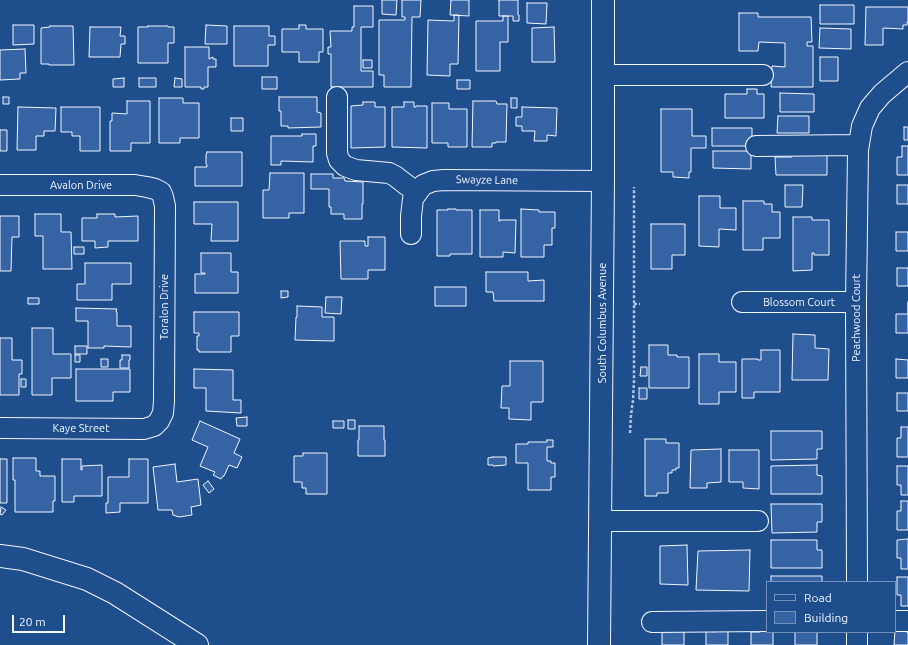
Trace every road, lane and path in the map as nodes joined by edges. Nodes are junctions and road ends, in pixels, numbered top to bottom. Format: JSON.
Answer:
{"nodes":[{"id":1,"x":603,"y":0,"type":"edge"},
{"id":2,"x":908,"y":72,"type":"edge"},
{"id":3,"x":603,"y":75,"type":"junction"},
{"id":4,"x":762,"y":75,"type":"dead end"},
{"id":5,"x":337,"y":97,"type":"dead end"},
{"id":6,"x":859,"y":145,"type":"junction"},
{"id":7,"x":756,"y":146,"type":"dead end"},
{"id":8,"x":603,"y":181,"type":"junction"},
{"id":9,"x":0,"y":185,"type":"edge"},
{"id":10,"x":634,"y":187,"type":"dead end"},
{"id":11,"x":161,"y":192,"type":"joint"},
{"id":12,"x":417,"y":193,"type":"junction"},
{"id":13,"x":411,"y":234,"type":"dead end"},
{"id":14,"x":742,"y":302,"type":"dead end"},
{"id":15,"x":856,"y":302,"type":"junction"},
{"id":16,"x":634,"y":304,"type":"junction"},
{"id":17,"x":640,"y":304,"type":"dead end"},
{"id":18,"x":159,"y":421,"type":"joint"},
{"id":19,"x":0,"y":428,"type":"edge"},
{"id":20,"x":630,"y":433,"type":"dead end"},
{"id":21,"x":600,"y":521,"type":"junction"},
{"id":22,"x":758,"y":521,"type":"dead end"},
{"id":23,"x":0,"y":556,"type":"edge"},
{"id":24,"x":857,"y":581,"type":"edge"},
{"id":25,"x":766,"y":621,"type":"edge"},
{"id":26,"x":896,"y":621,"type":"edge"},
{"id":27,"x":908,"y":621,"type":"edge"},
{"id":28,"x":652,"y":622,"type":"dead end"},
{"id":29,"x":857,"y":633,"type":"edge"},
{"id":30,"x":197,"y":645,"type":"edge"},
{"id":31,"x":599,"y":645,"type":"edge"},
{"id":32,"x":857,"y":645,"type":"edge"}],
"edges":[{"from":1,"to":3,"type":"main road","name":"South Columbus Avenue"},
{"from":2,"to":6,"type":"street","name":"Peachwood Court"},
{"from":3,"to":4,"type":"street"},
{"from":3,"to":8,"type":"main road","name":"South Columbus Avenue"},
{"from":5,"to":12,"type":"street"},
{"from":6,"to":7,"type":"street"},
{"from":6,"to":15,"type":"street","name":"Peachwood Court"},
{"from":8,"to":12,"type":"street","name":"Swayze Lane"},
{"from":8,"to":21,"type":"main road","name":"South Columbus Avenue"},
{"from":9,"to":11,"type":"street","name":"Avalon Drive"},
{"from":10,"to":16,"type":"path"},
{"from":11,"to":18,"type":"street","name":"Toralon Drive"},
{"from":12,"to":13,"type":"street"},
{"from":14,"to":15,"type":"street","name":"Blossom Court"},
{"from":15,"to":24,"type":"street","name":"Peachwood Court"},
{"from":16,"to":17,"type":"path"},
{"from":16,"to":20,"type":"path"},
{"from":18,"to":19,"type":"street","name":"Kaye Street"},
{"from":21,"to":22,"type":"street"},
{"from":21,"to":31,"type":"main road","name":"South Columbus Avenue"},
{"from":23,"to":30,"type":"main road"},
{"from":25,"to":28,"type":"street"},
{"from":26,"to":27,"type":"street"},
{"from":29,"to":32,"type":"street"}]}
